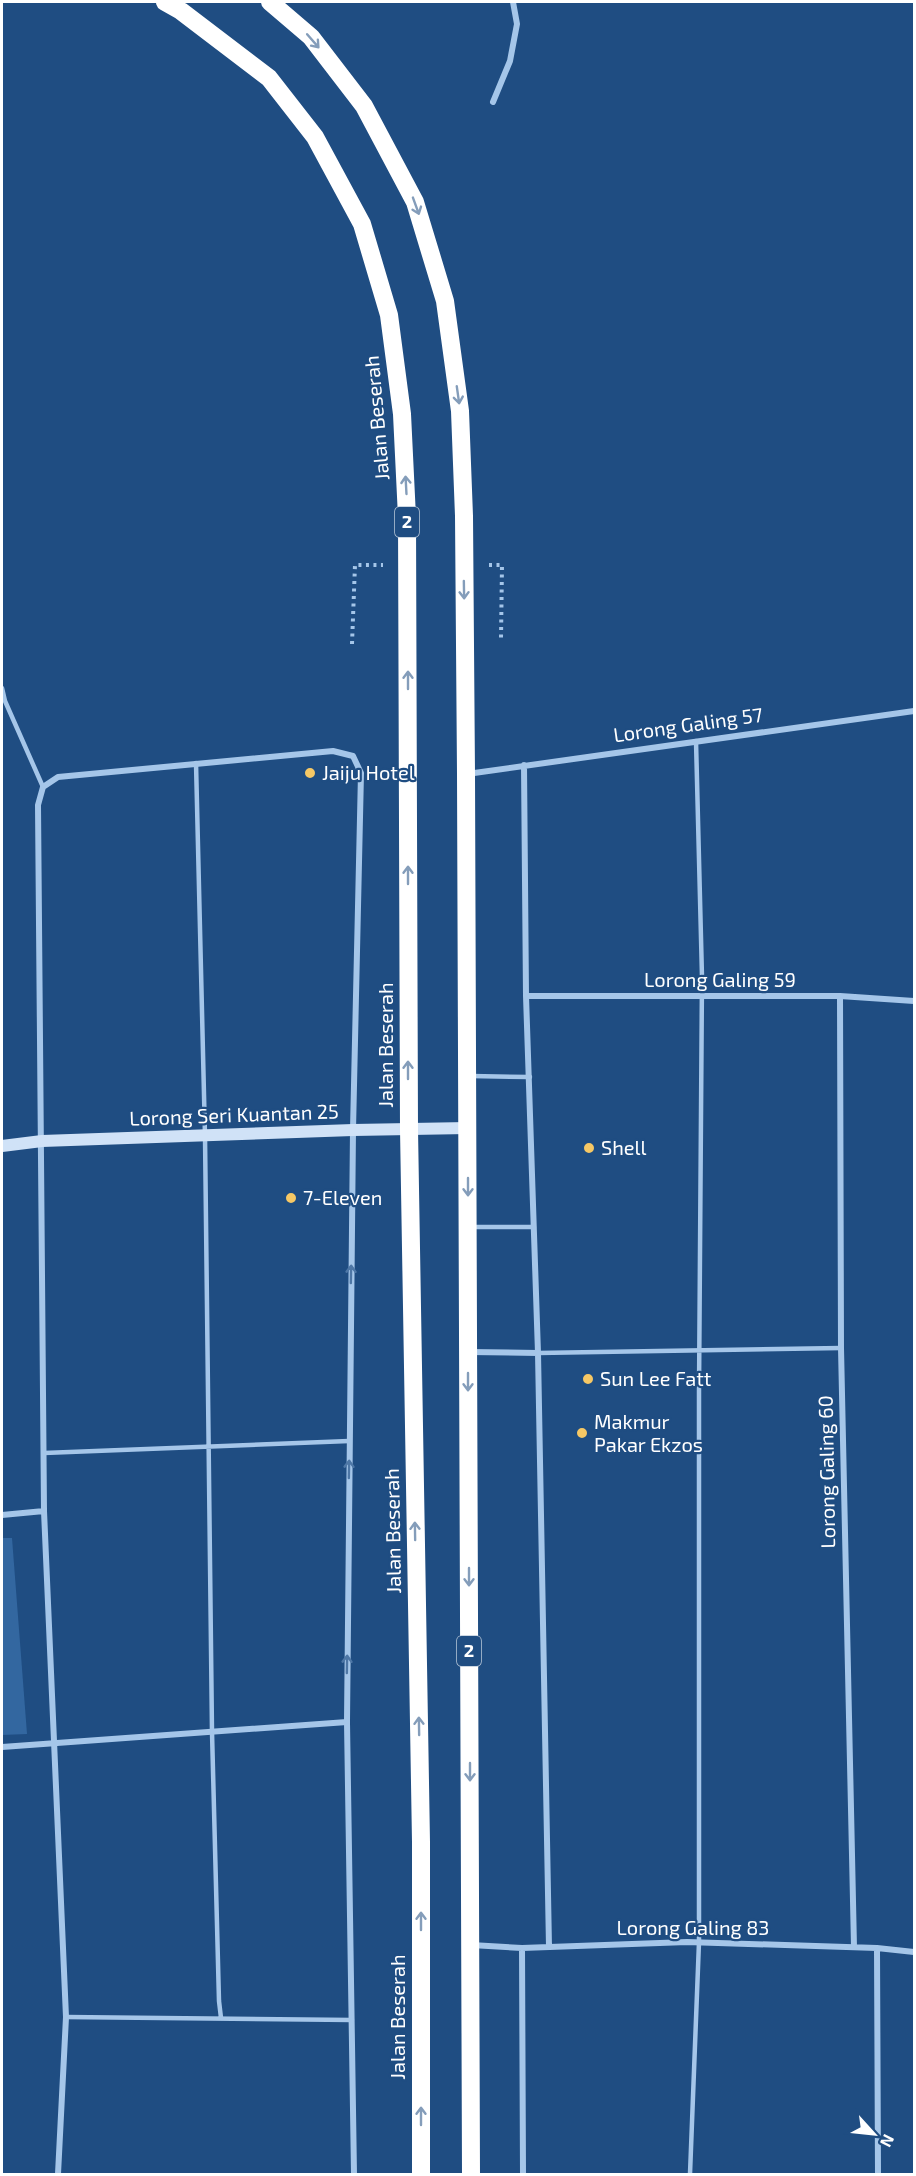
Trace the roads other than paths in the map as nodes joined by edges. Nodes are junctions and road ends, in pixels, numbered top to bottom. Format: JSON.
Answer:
{"nodes":[{"id":1,"x":165,"y":2,"type":"edge"},
{"id":2,"x":270,"y":2,"type":"edge"},
{"id":3,"x":513,"y":2,"type":"edge"},
{"id":4,"x":493,"y":102,"type":"dead end"},
{"id":5,"x":2,"y":688,"type":"edge"},
{"id":6,"x":915,"y":711,"type":"edge"},
{"id":7,"x":696,"y":740,"type":"junction"},
{"id":8,"x":196,"y":763,"type":"junction"},
{"id":9,"x":524,"y":765,"type":"junction"},
{"id":10,"x":466,"y":774,"type":"junction"},
{"id":11,"x":43,"y":787,"type":"junction"},
{"id":12,"x":526,"y":996,"type":"junction"},
{"id":13,"x":840,"y":996,"type":"junction"},
{"id":14,"x":702,"y":997,"type":"junction"},
{"id":15,"x":915,"y":1001,"type":"edge"},
{"id":16,"x":468,"y":1076,"type":"junction"},
{"id":17,"x":530,"y":1077,"type":"junction"},
{"id":18,"x":468,"y":1128,"type":"junction"},
{"id":19,"x":409,"y":1129,"type":"junction"},
{"id":20,"x":353,"y":1130,"type":"junction"},
{"id":21,"x":205,"y":1136,"type":"junction"},
{"id":22,"x":42,"y":1142,"type":"junction"},
{"id":23,"x":2,"y":1146,"type":"edge"},
{"id":24,"x":468,"y":1227,"type":"junction"},
{"id":25,"x":534,"y":1227,"type":"junction"},
{"id":26,"x":841,"y":1348,"type":"junction"},
{"id":27,"x":700,"y":1350,"type":"junction"},
{"id":28,"x":468,"y":1352,"type":"junction"},
{"id":29,"x":538,"y":1353,"type":"junction"},
{"id":30,"x":349,"y":1441,"type":"junction"},
{"id":31,"x":209,"y":1447,"type":"junction"},
{"id":32,"x":44,"y":1453,"type":"junction"},
{"id":33,"x":44,"y":1511,"type":"junction"},
{"id":34,"x":2,"y":1515,"type":"edge"},
{"id":35,"x":346,"y":1722,"type":"junction"},
{"id":36,"x":212,"y":1732,"type":"junction"},
{"id":37,"x":53,"y":1743,"type":"junction"},
{"id":38,"x":2,"y":1747,"type":"edge"},
{"id":39,"x":699,"y":1942,"type":"junction"},
{"id":40,"x":470,"y":1945,"type":"junction"},
{"id":41,"x":549,"y":1947,"type":"junction"},
{"id":42,"x":854,"y":1947,"type":"junction"},
{"id":43,"x":522,"y":1948,"type":"junction"},
{"id":44,"x":877,"y":1948,"type":"junction"},
{"id":45,"x":915,"y":1952,"type":"edge"},
{"id":46,"x":66,"y":2017,"type":"junction"},
{"id":47,"x":221,"y":2018,"type":"junction"},
{"id":48,"x":352,"y":2020,"type":"junction"},
{"id":49,"x":58,"y":2175,"type":"edge"},
{"id":50,"x":354,"y":2175,"type":"edge"},
{"id":51,"x":421,"y":2175,"type":"edge"},
{"id":52,"x":471,"y":2175,"type":"edge"},
{"id":53,"x":523,"y":2175,"type":"edge"},
{"id":54,"x":690,"y":2175,"type":"edge"},
{"id":55,"x":878,"y":2175,"type":"edge"}],
"edges":[{"from":19,"to":1,"type":"highway","name":"Jalan Beserah","number":"2","one_way":true},
{"from":2,"to":10,"type":"highway","number":"2","one_way":true},
{"from":3,"to":4,"type":"street"},
{"from":5,"to":11,"type":"lane"},
{"from":6,"to":7,"type":"street","name":"Lorong Galing 57"},
{"from":7,"to":9,"type":"street","name":"Lorong Galing 57"},
{"from":7,"to":14,"type":"lane"},
{"from":8,"to":11,"type":"street"},
{"from":8,"to":20,"type":"street"},
{"from":8,"to":21,"type":"lane"},
{"from":9,"to":10,"type":"street","name":"Lorong Galing 57"},
{"from":9,"to":12,"type":"street"},
{"from":10,"to":16,"type":"highway","number":"2"},
{"from":11,"to":22,"type":"street"},
{"from":12,"to":14,"type":"street","name":"Lorong Galing 59"},
{"from":12,"to":17,"type":"street"},
{"from":13,"to":14,"type":"street","name":"Lorong Galing 59"},
{"from":13,"to":15,"type":"street","name":"Lorong Galing 59"},
{"from":13,"to":26,"type":"street","name":"Lorong Galing 60"},
{"from":14,"to":27,"type":"lane"},
{"from":16,"to":17,"type":"lane"},
{"from":16,"to":18,"type":"highway","number":"2"},
{"from":17,"to":25,"type":"street"},
{"from":18,"to":19,"type":"street","name":"Lorong Seri Kuantan 25"},
{"from":18,"to":24,"type":"highway","number":"2","one_way":true},
{"from":19,"to":20,"type":"street","name":"Lorong Seri Kuantan 25"},
{"from":51,"to":19,"type":"highway","name":"Jalan Beserah","number":"2","one_way":true},
{"from":20,"to":21,"type":"street","name":"Lorong Seri Kuantan 25"},
{"from":30,"to":20,"type":"street","one_way":true},
{"from":21,"to":22,"type":"street","name":"Lorong Seri Kuantan 25"},
{"from":21,"to":31,"type":"lane"},
{"from":22,"to":23,"type":"street","name":"Lorong Seri Kuantan 25"},
{"from":22,"to":32,"type":"street"},
{"from":24,"to":25,"type":"lane"},
{"from":24,"to":28,"type":"highway","number":"2"},
{"from":25,"to":29,"type":"street"},
{"from":26,"to":27,"type":"lane"},
{"from":26,"to":42,"type":"street","name":"Lorong Galing 60"},
{"from":27,"to":29,"type":"lane"},
{"from":27,"to":39,"type":"lane"},
{"from":28,"to":29,"type":"street"},
{"from":28,"to":40,"type":"highway","number":"2","one_way":true},
{"from":29,"to":41,"type":"street"},
{"from":30,"to":31,"type":"lane"},
{"from":35,"to":30,"type":"street","one_way":true},
{"from":31,"to":32,"type":"lane"},
{"from":31,"to":36,"type":"lane"},
{"from":32,"to":33,"type":"street"},
{"from":33,"to":34,"type":"street"},
{"from":33,"to":37,"type":"street"},
{"from":35,"to":36,"type":"street"},
{"from":35,"to":48,"type":"street"},
{"from":36,"to":37,"type":"street"},
{"from":36,"to":47,"type":"lane"},
{"from":37,"to":38,"type":"street"},
{"from":37,"to":46,"type":"street"},
{"from":39,"to":41,"type":"street","name":"Lorong Galing 83"},
{"from":39,"to":42,"type":"street","name":"Lorong Galing 83"},
{"from":39,"to":54,"type":"lane"},
{"from":40,"to":43,"type":"street","name":"Lorong Galing 83"},
{"from":40,"to":52,"type":"highway","number":"2"},
{"from":41,"to":43,"type":"street","name":"Lorong Galing 83"},
{"from":42,"to":44,"type":"street","name":"Lorong Galing 83"},
{"from":43,"to":53,"type":"street"},
{"from":44,"to":45,"type":"street","name":"Lorong Galing 83"},
{"from":44,"to":55,"type":"street"},
{"from":46,"to":47,"type":"lane"},
{"from":46,"to":49,"type":"street"},
{"from":47,"to":48,"type":"lane"},
{"from":48,"to":50,"type":"street"}]}
